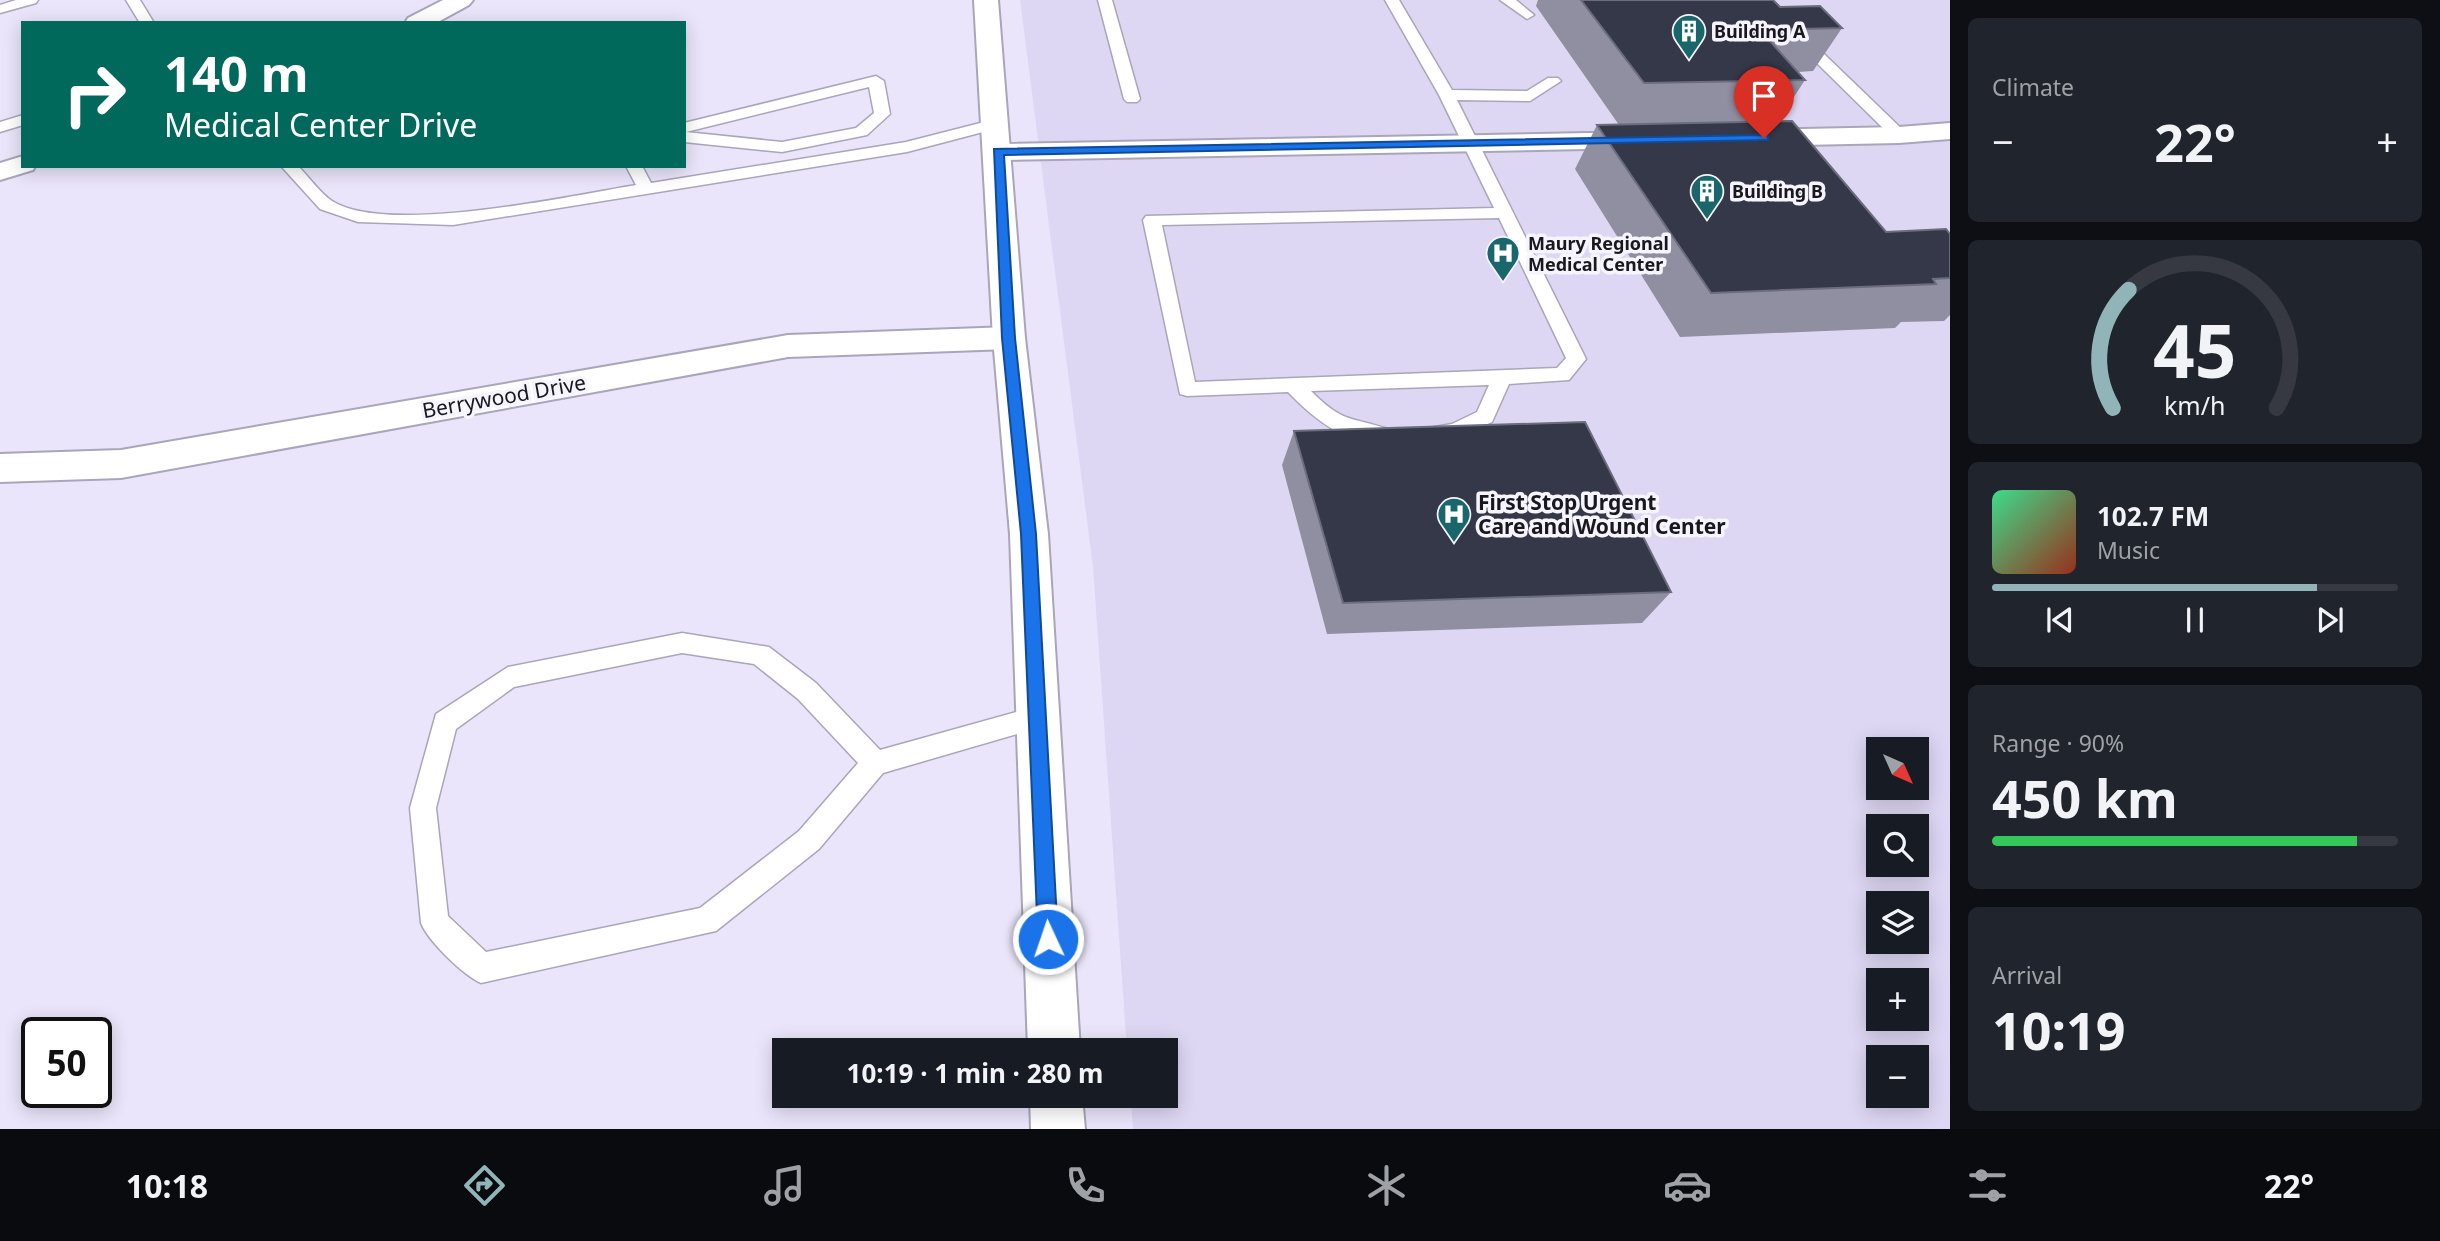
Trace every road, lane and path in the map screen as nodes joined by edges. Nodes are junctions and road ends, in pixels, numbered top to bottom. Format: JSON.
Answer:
{"nodes":[{"id":1,"x":31,"y":0,"type":"edge"},
{"id":2,"x":133,"y":0,"type":"edge"},
{"id":3,"x":461,"y":0,"type":"edge"},
{"id":4,"x":986,"y":0,"type":"edge"},
{"id":5,"x":1105,"y":0,"type":"edge"},
{"id":6,"x":1392,"y":0,"type":"edge"},
{"id":7,"x":1507,"y":0,"type":"edge"},
{"id":8,"x":1765,"y":1,"type":"edge"},
{"id":9,"x":0,"y":9,"type":"edge"},
{"id":10,"x":1527,"y":15,"type":"dead end"},
{"id":11,"x":146,"y":21,"type":"edge"},
{"id":12,"x":421,"y":21,"type":"edge"},
{"id":13,"x":1553,"y":81,"type":"dead end"},
{"id":14,"x":1447,"y":95,"type":"junction"},
{"id":15,"x":1132,"y":99,"type":"dead end"},
{"id":16,"x":21,"y":121,"type":"edge"},
{"id":17,"x":0,"y":127,"type":"edge"},
{"id":18,"x":686,"y":128,"type":"edge"},
{"id":19,"x":1950,"y":131,"type":"edge"},
{"id":20,"x":1899,"y":135,"type":"junction"},
{"id":21,"x":686,"y":137,"type":"edge"},
{"id":22,"x":997,"y":138,"type":"junction"},
{"id":23,"x":1732,"y":138,"type":"edge"},
{"id":24,"x":1663,"y":140,"type":"edge"},
{"id":25,"x":1468,"y":143,"type":"junction"},
{"id":26,"x":21,"y":165,"type":"edge"},
{"id":27,"x":291,"y":168,"type":"edge"},
{"id":28,"x":635,"y":168,"type":"edge"},
{"id":29,"x":0,"y":172,"type":"edge"},
{"id":30,"x":646,"y":189,"type":"junction"},
{"id":31,"x":1503,"y":213,"type":"junction"},
{"id":32,"x":1009,"y":338,"type":"junction"},
{"id":33,"x":1502,"y":378,"type":"junction"},
{"id":34,"x":1293,"y":385,"type":"junction"},
{"id":35,"x":1419,"y":434,"type":"edge"},
{"id":36,"x":1396,"y":436,"type":"edge"},
{"id":37,"x":0,"y":468,"type":"edge"},
{"id":38,"x":1038,"y":717,"type":"junction"},
{"id":39,"x":875,"y":763,"type":"junction"},
{"id":40,"x":1053,"y":1038,"type":"edge"},
{"id":41,"x":1057,"y":1108,"type":"edge"},
{"id":42,"x":1058,"y":1129,"type":"edge"}],
"edges":[{"from":1,"to":9,"type":"lane"},
{"from":2,"to":11,"type":"lane"},
{"from":3,"to":12,"type":"street"},
{"from":4,"to":22,"type":"street"},
{"from":5,"to":15,"type":"lane"},
{"from":6,"to":14,"type":"lane"},
{"from":7,"to":10,"type":"lane"},
{"from":8,"to":20,"type":"lane"},
{"from":13,"to":14,"type":"lane"},
{"from":14,"to":25,"type":"lane"},
{"from":16,"to":17,"type":"lane"},
{"from":18,"to":21,"type":"lane"},
{"from":19,"to":20,"type":"street"},
{"from":20,"to":23,"type":"street"},
{"from":22,"to":25,"type":"street"},
{"from":22,"to":30,"type":"lane"},
{"from":22,"to":32,"type":"street"},
{"from":24,"to":25,"type":"street"},
{"from":25,"to":31,"type":"lane"},
{"from":26,"to":29,"type":"street"},
{"from":27,"to":30,"type":"lane"},
{"from":28,"to":30,"type":"lane"},
{"from":31,"to":33,"type":"lane"},
{"from":31,"to":34,"type":"lane"},
{"from":32,"to":37,"type":"street","name":"Berrywood Drive"},
{"from":32,"to":38,"type":"street"},
{"from":33,"to":34,"type":"lane"},
{"from":33,"to":35,"type":"lane"},
{"from":34,"to":36,"type":"lane"},
{"from":38,"to":39,"type":"lane"},
{"from":38,"to":40,"type":"street"},
{"from":39,"to":39,"type":"lane"},
{"from":41,"to":42,"type":"street"}]}
